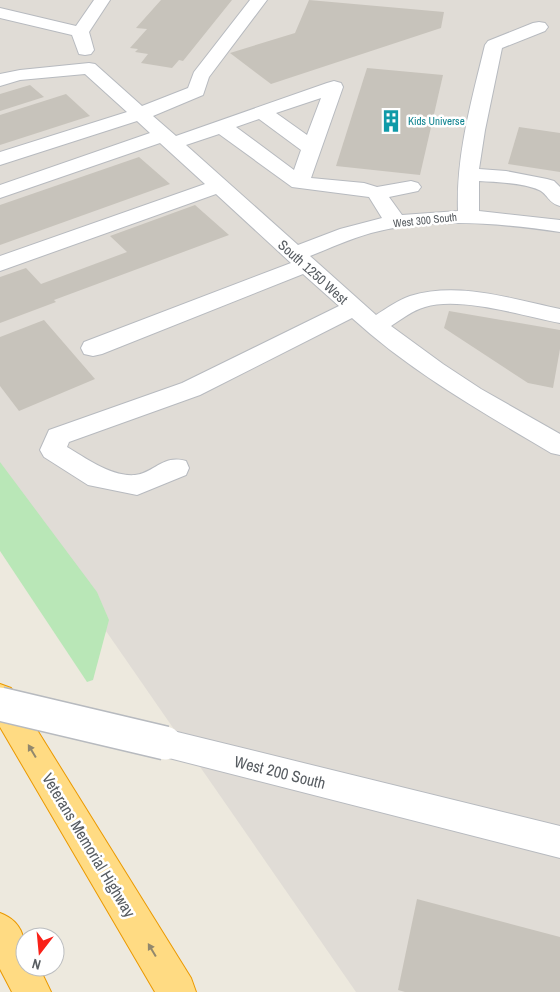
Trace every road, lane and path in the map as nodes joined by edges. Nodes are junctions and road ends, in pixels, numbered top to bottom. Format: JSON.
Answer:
{"nodes":[{"id":1,"x":102,"y":0,"type":"edge"},
{"id":2,"x":258,"y":0,"type":"edge"},
{"id":3,"x":0,"y":13,"type":"edge"},
{"id":4,"x":539,"y":27,"type":"dead end"},
{"id":5,"x":80,"y":32,"type":"junction"},
{"id":6,"x":89,"y":68,"type":"junction"},
{"id":7,"x":0,"y":80,"type":"edge"},
{"id":8,"x":262,"y":112,"type":"junction"},
{"id":9,"x":140,"y":114,"type":"junction"},
{"id":10,"x":221,"y":126,"type":"junction"},
{"id":11,"x":167,"y":139,"type":"junction"},
{"id":12,"x":312,"y":148,"type":"junction"},
{"id":13,"x":0,"y":159,"type":"edge"},
{"id":14,"x":469,"y":174,"type":"junction"},
{"id":15,"x":299,"y":183,"type":"junction"},
{"id":16,"x":218,"y":186,"type":"junction"},
{"id":17,"x":411,"y":187,"type":"dead end"},
{"id":18,"x":0,"y":192,"type":"edge"},
{"id":19,"x":376,"y":193,"type":"junction"},
{"id":20,"x":560,"y":200,"type":"edge"},
{"id":21,"x":469,"y":216,"type":"junction"},
{"id":22,"x":396,"y":222,"type":"junction"},
{"id":23,"x":557,"y":226,"type":"edge"},
{"id":24,"x":299,"y":260,"type":"junction"},
{"id":25,"x":0,"y":264,"type":"edge"},
{"id":26,"x":354,"y":308,"type":"junction"},
{"id":27,"x":560,"y":316,"type":"edge"},
{"id":28,"x":374,"y":326,"type":"junction"},
{"id":29,"x":94,"y":348,"type":"dead end"},
{"id":30,"x":560,"y":446,"type":"edge"},
{"id":31,"x":176,"y":468,"type":"dead end"},
{"id":32,"x":0,"y":698,"type":"edge"},
{"id":33,"x":0,"y":704,"type":"edge"},
{"id":34,"x":560,"y":842,"type":"edge"},
{"id":35,"x":0,"y":931,"type":"edge"},
{"id":36,"x":32,"y":992,"type":"edge"},
{"id":37,"x":177,"y":992,"type":"edge"}],
"edges":[{"from":1,"to":5,"type":"street"},
{"from":2,"to":9,"type":"street"},
{"from":3,"to":5,"type":"street"},
{"from":4,"to":14,"type":"street"},
{"from":5,"to":6,"type":"street"},
{"from":6,"to":7,"type":"street"},
{"from":6,"to":9,"type":"street","name":"South 1250 West"},
{"from":8,"to":10,"type":"street"},
{"from":8,"to":12,"type":"street"},
{"from":8,"to":12,"type":"street"},
{"from":9,"to":11,"type":"street","name":"South 1250 West"},
{"from":9,"to":13,"type":"street"},
{"from":10,"to":11,"type":"street"},
{"from":10,"to":15,"type":"street"},
{"from":11,"to":16,"type":"street","name":"South 1250 West"},
{"from":11,"to":18,"type":"street"},
{"from":12,"to":15,"type":"street"},
{"from":14,"to":20,"type":"street"},
{"from":14,"to":21,"type":"street"},
{"from":15,"to":19,"type":"street"},
{"from":16,"to":24,"type":"street","name":"South 1250 West"},
{"from":16,"to":25,"type":"street"},
{"from":17,"to":19,"type":"street"},
{"from":19,"to":22,"type":"street"},
{"from":20,"to":23,"type":"street"},
{"from":21,"to":22,"type":"street","name":"West 300 South"},
{"from":21,"to":23,"type":"street","name":"West 300 South"},
{"from":22,"to":24,"type":"street","name":"West 300 South"},
{"from":24,"to":26,"type":"street","name":"South 1250 West"},
{"from":24,"to":29,"type":"street","name":"West 300 South"},
{"from":26,"to":28,"type":"street","name":"South 1250 West"},
{"from":26,"to":31,"type":"street"},
{"from":27,"to":28,"type":"street"},
{"from":28,"to":30,"type":"street","name":"South 1250 West"},
{"from":37,"to":32,"type":"highway","name":"Veterans Memorial Highway","one_way":true},
{"from":33,"to":34,"type":"street","name":"West 200 South","bridge":true},
{"from":35,"to":36,"type":"highway"}]}
